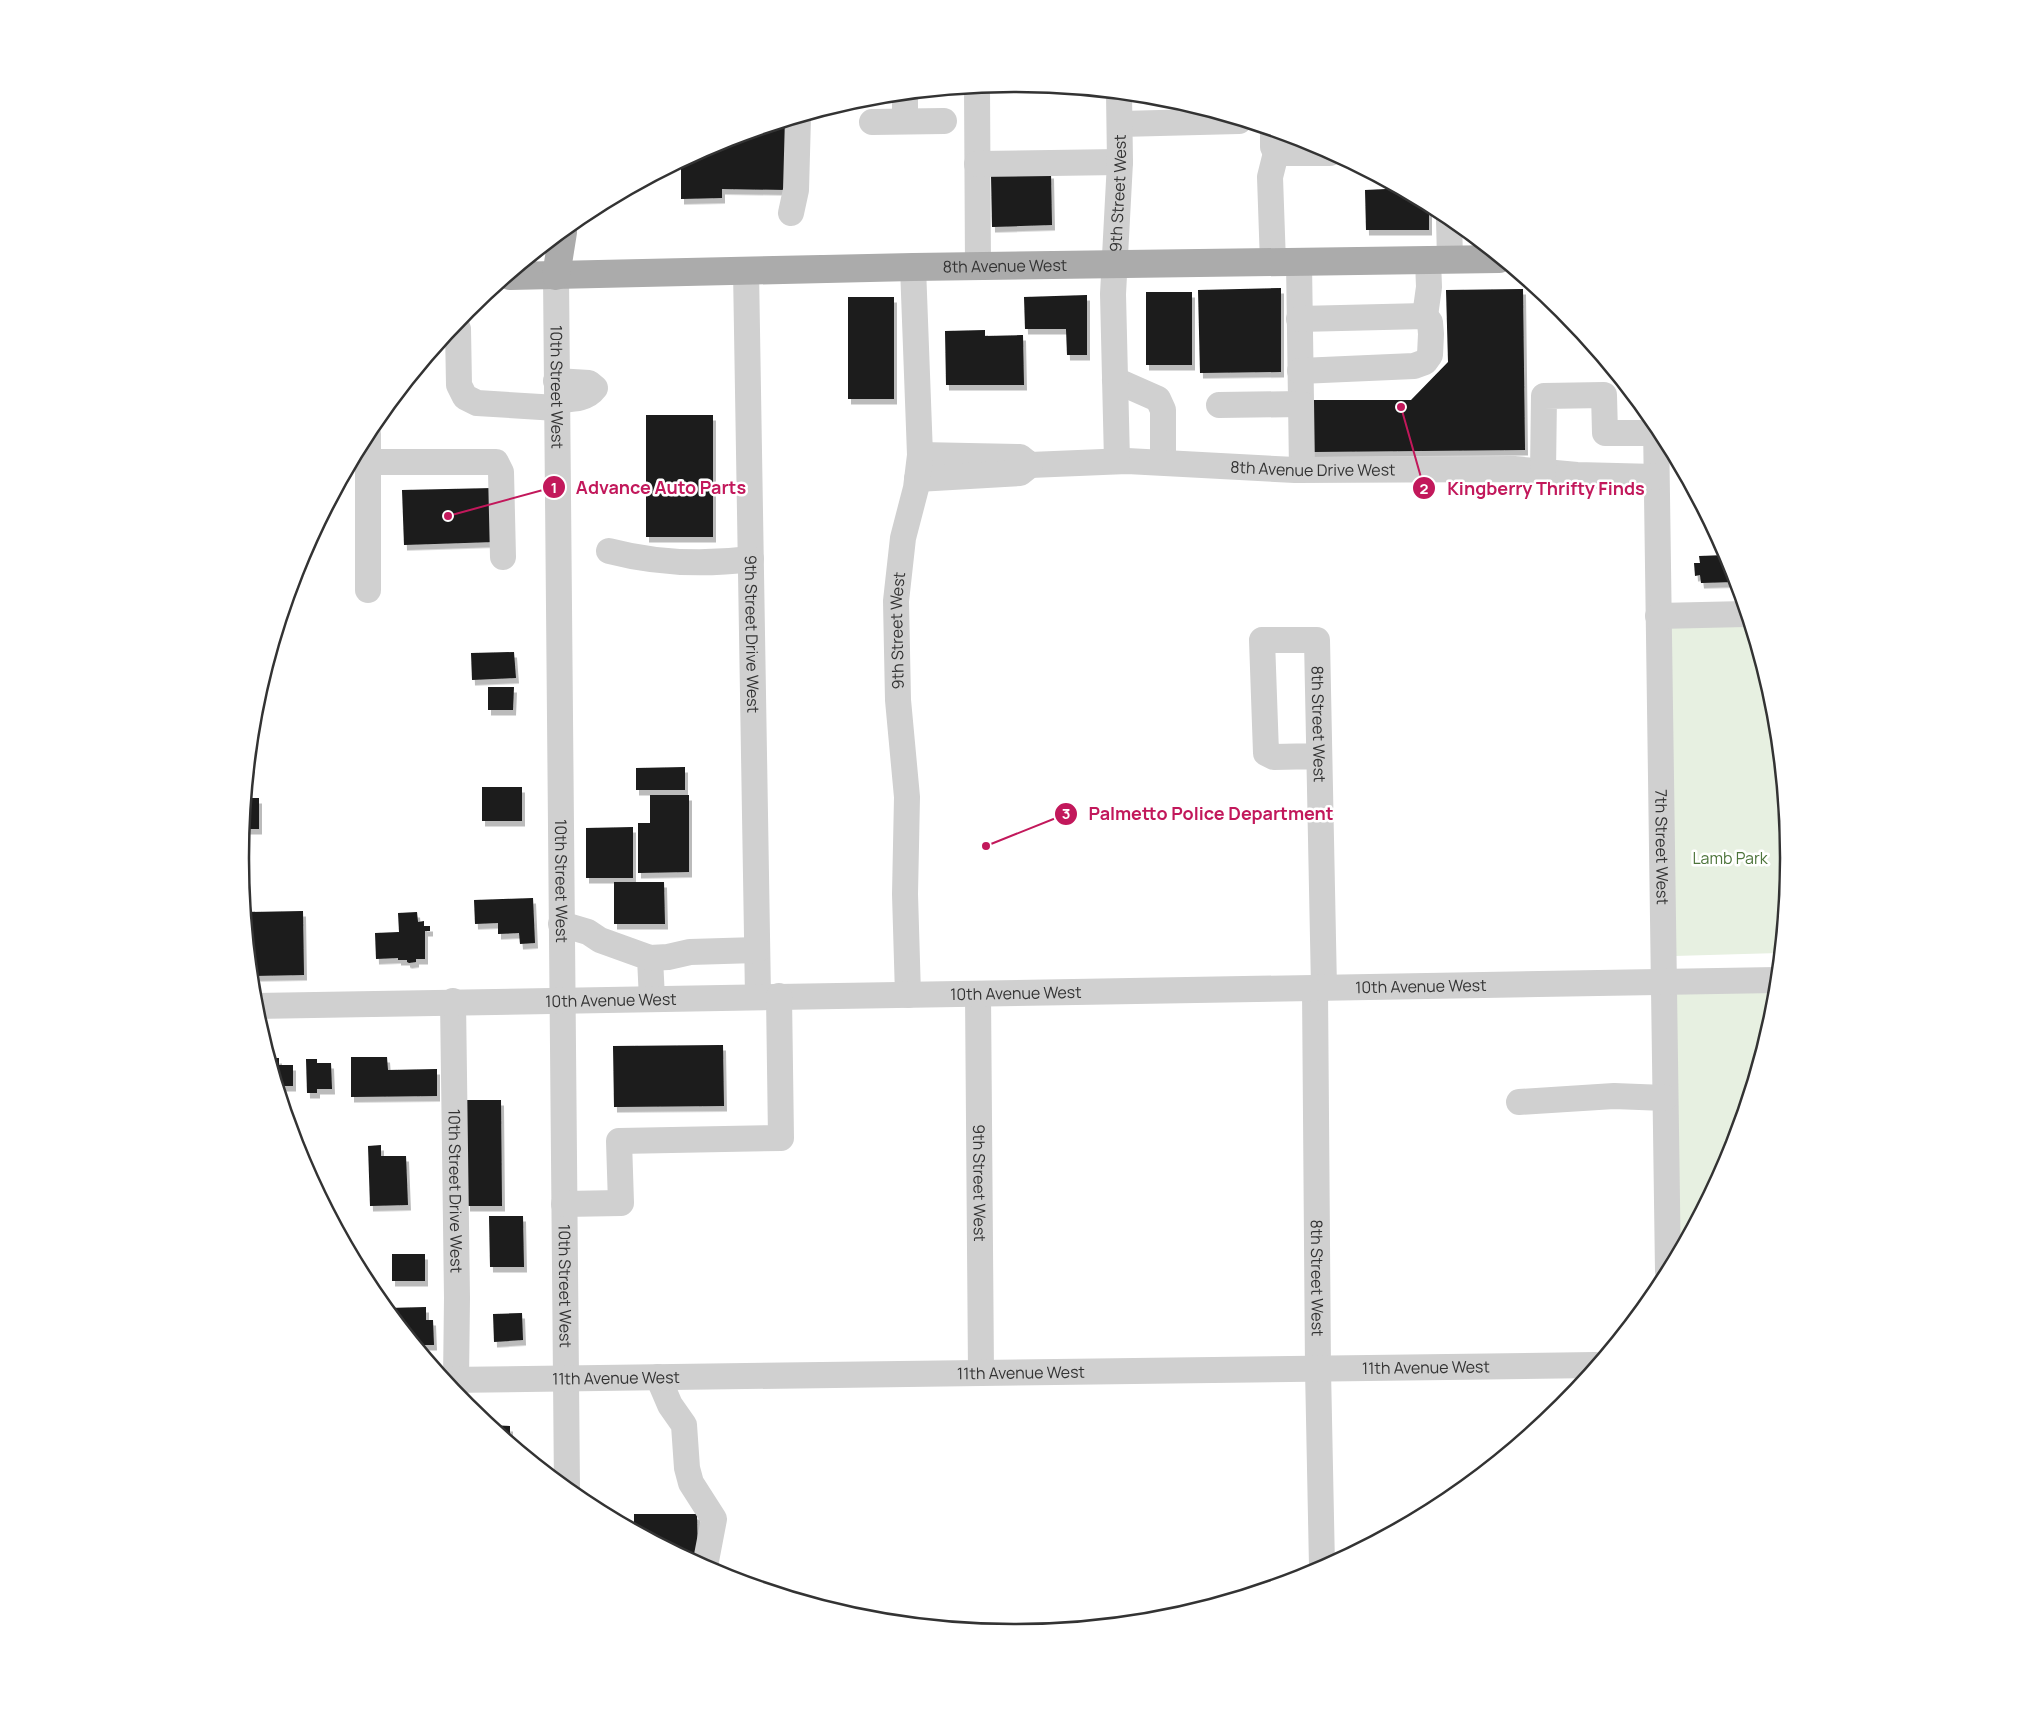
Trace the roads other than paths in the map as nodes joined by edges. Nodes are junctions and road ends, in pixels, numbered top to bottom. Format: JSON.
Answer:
{"nodes":[{"id":1,"x":977,"y":93,"type":"edge"},
{"id":2,"x":1119,"y":100,"type":"edge"},
{"id":3,"x":904,"y":101,"type":"edge"},
{"id":4,"x":905,"y":121,"type":"junction"},
{"id":5,"x":944,"y":121,"type":"dead end"},
{"id":6,"x":1221,"y":121,"type":"edge"},
{"id":7,"x":872,"y":122,"type":"dead end"},
{"id":8,"x":798,"y":124,"type":"edge"},
{"id":9,"x":1120,"y":124,"type":"junction"},
{"id":10,"x":1275,"y":142,"type":"edge"},
{"id":11,"x":1293,"y":146,"type":"edge"},
{"id":12,"x":1120,"y":162,"type":"junction"},
{"id":13,"x":977,"y":164,"type":"junction"},
{"id":14,"x":791,"y":213,"type":"dead end"},
{"id":15,"x":1447,"y":227,"type":"edge"},
{"id":16,"x":561,"y":241,"type":"edge"},
{"id":17,"x":554,"y":247,"type":"edge"},
{"id":18,"x":1491,"y":259,"type":"edge"},
{"id":19,"x":1439,"y":260,"type":"junction"},
{"id":20,"x":1286,"y":263,"type":"junction"},
{"id":21,"x":1114,"y":265,"type":"junction"},
{"id":22,"x":978,"y":266,"type":"junction"},
{"id":23,"x":913,"y":267,"type":"junction"},
{"id":24,"x":746,"y":270,"type":"junction"},
{"id":25,"x":517,"y":276,"type":"edge"},
{"id":26,"x":556,"y":276,"type":"junction"},
{"id":27,"x":1425,"y":316,"type":"junction"},
{"id":28,"x":1299,"y":319,"type":"junction"},
{"id":29,"x":458,"y":333,"type":"edge"},
{"id":30,"x":1300,"y":371,"type":"junction"},
{"id":31,"x":1115,"y":380,"type":"junction"},
{"id":32,"x":557,"y":396,"type":"junction"},
{"id":33,"x":1301,"y":404,"type":"junction"},
{"id":34,"x":1219,"y":405,"type":"dead end"},
{"id":35,"x":1650,"y":431,"type":"edge"},
{"id":36,"x":1657,"y":443,"type":"edge"},
{"id":37,"x":368,"y":449,"type":"edge"},
{"id":38,"x":1117,"y":461,"type":"junction"},
{"id":39,"x":368,"y":462,"type":"junction"},
{"id":40,"x":1162,"y":462,"type":"junction"},
{"id":41,"x":919,"y":467,"type":"junction"},
{"id":42,"x":1302,"y":470,"type":"junction"},
{"id":43,"x":1543,"y":472,"type":"junction"},
{"id":44,"x":1656,"y":478,"type":"junction"},
{"id":45,"x":609,"y":551,"type":"dead end"},
{"id":46,"x":503,"y":557,"type":"dead end"},
{"id":47,"x":751,"y":559,"type":"junction"},
{"id":48,"x":368,"y":590,"type":"dead end"},
{"id":49,"x":1740,"y":614,"type":"edge"},
{"id":50,"x":1658,"y":616,"type":"junction"},
{"id":51,"x":1319,"y":756,"type":"junction"},
{"id":52,"x":561,"y":924,"type":"junction"},
{"id":53,"x":757,"y":950,"type":"junction"},
{"id":54,"x":650,"y":958,"type":"junction"},
{"id":55,"x":1769,"y":980,"type":"edge"},
{"id":56,"x":1663,"y":982,"type":"junction"},
{"id":57,"x":1319,"y":988,"type":"junction"},
{"id":58,"x":978,"y":994,"type":"junction"},
{"id":59,"x":908,"y":995,"type":"junction"},
{"id":60,"x":768,"y":996,"type":"junction"},
{"id":61,"x":652,"y":999,"type":"junction"},
{"id":62,"x":453,"y":1001,"type":"junction"},
{"id":63,"x":562,"y":1001,"type":"junction"},
{"id":64,"x":264,"y":1006,"type":"edge"},
{"id":65,"x":1665,"y":1098,"type":"junction"},
{"id":66,"x":1519,"y":1102,"type":"dead end"},
{"id":67,"x":564,"y":1204,"type":"junction"},
{"id":68,"x":1668,"y":1256,"type":"edge"},
{"id":69,"x":1588,"y":1365,"type":"edge"},
{"id":70,"x":1318,"y":1370,"type":"junction"},
{"id":71,"x":981,"y":1373,"type":"junction"},
{"id":72,"x":451,"y":1376,"type":"edge"},
{"id":73,"x":658,"y":1377,"type":"junction"},
{"id":74,"x":566,"y":1378,"type":"junction"},
{"id":75,"x":455,"y":1380,"type":"edge"},
{"id":76,"x":567,"y":1478,"type":"edge"},
{"id":77,"x":706,"y":1558,"type":"edge"},
{"id":78,"x":1322,"y":1559,"type":"edge"}],
"edges":[{"from":1,"to":13,"type":"street"},
{"from":2,"to":9,"type":"street","name":"9th Street West"},
{"from":3,"to":4,"type":"street"},
{"from":4,"to":5,"type":"street"},
{"from":4,"to":7,"type":"street"},
{"from":6,"to":9,"type":"street","name":"9th Street West"},
{"from":8,"to":14,"type":"street"},
{"from":9,"to":12,"type":"street","name":"9th Street West"},
{"from":10,"to":11,"type":"street"},
{"from":10,"to":20,"type":"street"},
{"from":12,"to":13,"type":"street"},
{"from":12,"to":21,"type":"street","name":"9th Street West"},
{"from":13,"to":22,"type":"street"},
{"from":15,"to":19,"type":"street"},
{"from":16,"to":26,"type":"main road","name":"10th Street West"},
{"from":17,"to":26,"type":"main road","name":"10th Street West"},
{"from":18,"to":19,"type":"main road","name":"8th Avenue West"},
{"from":19,"to":20,"type":"main road","name":"8th Avenue West"},
{"from":19,"to":27,"type":"street"},
{"from":20,"to":21,"type":"main road","name":"8th Avenue West"},
{"from":20,"to":28,"type":"street"},
{"from":21,"to":22,"type":"main road","name":"8th Avenue West"},
{"from":21,"to":31,"type":"street","name":"9th Street West"},
{"from":22,"to":23,"type":"main road","name":"8th Avenue West"},
{"from":23,"to":24,"type":"main road","name":"8th Avenue West"},
{"from":23,"to":41,"type":"street","name":"9th Street West"},
{"from":24,"to":26,"type":"main road","name":"8th Avenue West"},
{"from":24,"to":47,"type":"street","name":"9th Street Drive West"},
{"from":25,"to":26,"type":"main road","name":"8th Avenue West"},
{"from":26,"to":32,"type":"street","name":"10th Street West"},
{"from":27,"to":28,"type":"street"},
{"from":27,"to":30,"type":"street"},
{"from":28,"to":30,"type":"street"},
{"from":29,"to":32,"type":"street"},
{"from":30,"to":33,"type":"street"},
{"from":31,"to":38,"type":"street","name":"9th Street West"},
{"from":31,"to":40,"type":"street"},
{"from":32,"to":52,"type":"street","name":"10th Street West"},
{"from":33,"to":34,"type":"street"},
{"from":33,"to":42,"type":"street"},
{"from":35,"to":43,"type":"street"},
{"from":36,"to":44,"type":"street","name":"7th Street West"},
{"from":37,"to":39,"type":"street"},
{"from":38,"to":40,"type":"street","name":"8th Avenue Drive West"},
{"from":38,"to":41,"type":"street","name":"8th Avenue Drive West"},
{"from":39,"to":46,"type":"street"},
{"from":39,"to":48,"type":"street"},
{"from":40,"to":42,"type":"street","name":"8th Avenue Drive West"},
{"from":41,"to":59,"type":"street","name":"9th Street West"},
{"from":42,"to":43,"type":"street","name":"8th Avenue Drive West"},
{"from":43,"to":44,"type":"street","name":"8th Avenue Drive West"},
{"from":44,"to":50,"type":"street","name":"7th Street West"},
{"from":45,"to":47,"type":"street"},
{"from":47,"to":53,"type":"street","name":"9th Street Drive West"},
{"from":49,"to":50,"type":"street"},
{"from":50,"to":56,"type":"street","name":"7th Street West"},
{"from":51,"to":51,"type":"street","name":"8th Street West"},
{"from":51,"to":57,"type":"street","name":"8th Street West"},
{"from":52,"to":54,"type":"street"},
{"from":52,"to":63,"type":"street","name":"10th Street West"},
{"from":53,"to":54,"type":"street"},
{"from":53,"to":60,"type":"street","name":"9th Street Drive West"},
{"from":54,"to":61,"type":"street"},
{"from":55,"to":56,"type":"street","name":"10th Avenue West"},
{"from":56,"to":57,"type":"street","name":"10th Avenue West"},
{"from":56,"to":65,"type":"street","name":"7th Street West"},
{"from":57,"to":58,"type":"street","name":"10th Avenue West"},
{"from":57,"to":70,"type":"street","name":"8th Street West"},
{"from":58,"to":59,"type":"street","name":"10th Avenue West"},
{"from":58,"to":71,"type":"street","name":"9th Street West"},
{"from":59,"to":60,"type":"street","name":"10th Avenue West"},
{"from":60,"to":61,"type":"street","name":"10th Avenue West"},
{"from":60,"to":67,"type":"street","name":"9th Street Drive West"},
{"from":61,"to":63,"type":"street","name":"10th Avenue West"},
{"from":62,"to":63,"type":"street","name":"10th Avenue West"},
{"from":62,"to":64,"type":"street","name":"10th Avenue West"},
{"from":62,"to":72,"type":"street","name":"10th Street Drive West"},
{"from":63,"to":67,"type":"street","name":"10th Street West"},
{"from":65,"to":66,"type":"street"},
{"from":65,"to":68,"type":"street","name":"7th Street West"},
{"from":67,"to":74,"type":"street","name":"10th Street West"},
{"from":69,"to":70,"type":"street","name":"11th Avenue West"},
{"from":70,"to":71,"type":"street","name":"11th Avenue West"},
{"from":70,"to":78,"type":"street","name":"8th Street West"},
{"from":71,"to":73,"type":"street","name":"11th Avenue West"},
{"from":73,"to":74,"type":"street","name":"11th Avenue West"},
{"from":73,"to":77,"type":"street"},
{"from":74,"to":75,"type":"street","name":"11th Avenue West"},
{"from":74,"to":76,"type":"street","name":"10th Street West"}]}
